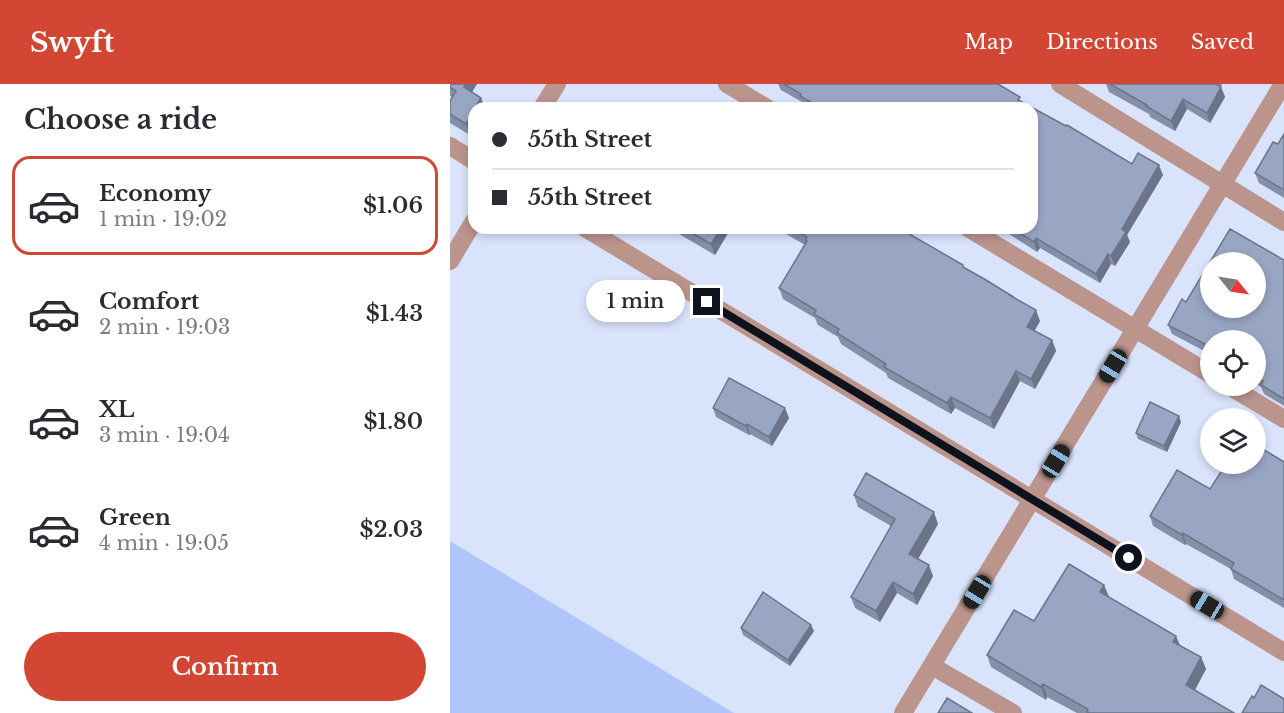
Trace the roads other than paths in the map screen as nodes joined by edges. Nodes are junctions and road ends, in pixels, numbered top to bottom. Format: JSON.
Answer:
{"nodes":[{"id":1,"x":557,"y":84,"type":"edge"},
{"id":2,"x":727,"y":84,"type":"edge"},
{"id":3,"x":1060,"y":84,"type":"edge"},
{"id":4,"x":1283,"y":84,"type":"edge"},
{"id":5,"x":546,"y":102,"type":"edge"},
{"id":6,"x":757,"y":102,"type":"edge"},
{"id":7,"x":450,"y":146,"type":"edge"},
{"id":8,"x":468,"y":157,"type":"edge"},
{"id":9,"x":1223,"y":184,"type":"junction"},
{"id":10,"x":1284,"y":222,"type":"edge"},
{"id":11,"x":468,"y":231,"type":"edge"},
{"id":12,"x":595,"y":234,"type":"edge"},
{"id":13,"x":978,"y":234,"type":"edge"},
{"id":14,"x":450,"y":261,"type":"edge"},
{"id":15,"x":1136,"y":328,"type":"junction"},
{"id":16,"x":1200,"y":368,"type":"edge"},
{"id":17,"x":1246,"y":396,"type":"edge"},
{"id":18,"x":1284,"y":419,"type":"edge"},
{"id":19,"x":1033,"y":499,"type":"junction"},
{"id":20,"x":1284,"y":652,"type":"edge"},
{"id":21,"x":932,"y":666,"type":"junction"},
{"id":22,"x":903,"y":713,"type":"edge"},
{"id":23,"x":1013,"y":713,"type":"edge"}],
"edges":[{"from":1,"to":5,"type":"street"},
{"from":2,"to":6,"type":"street"},
{"from":3,"to":9,"type":"street"},
{"from":4,"to":9,"type":"street"},
{"from":7,"to":8,"type":"street"},
{"from":9,"to":10,"type":"street"},
{"from":9,"to":15,"type":"street"},
{"from":11,"to":14,"type":"street"},
{"from":12,"to":19,"type":"street"},
{"from":13,"to":15,"type":"street"},
{"from":15,"to":16,"type":"street"},
{"from":15,"to":19,"type":"street"},
{"from":17,"to":18,"type":"street"},
{"from":19,"to":20,"type":"street"},
{"from":19,"to":21,"type":"street"},
{"from":21,"to":22,"type":"street"},
{"from":21,"to":23,"type":"street"}]}
